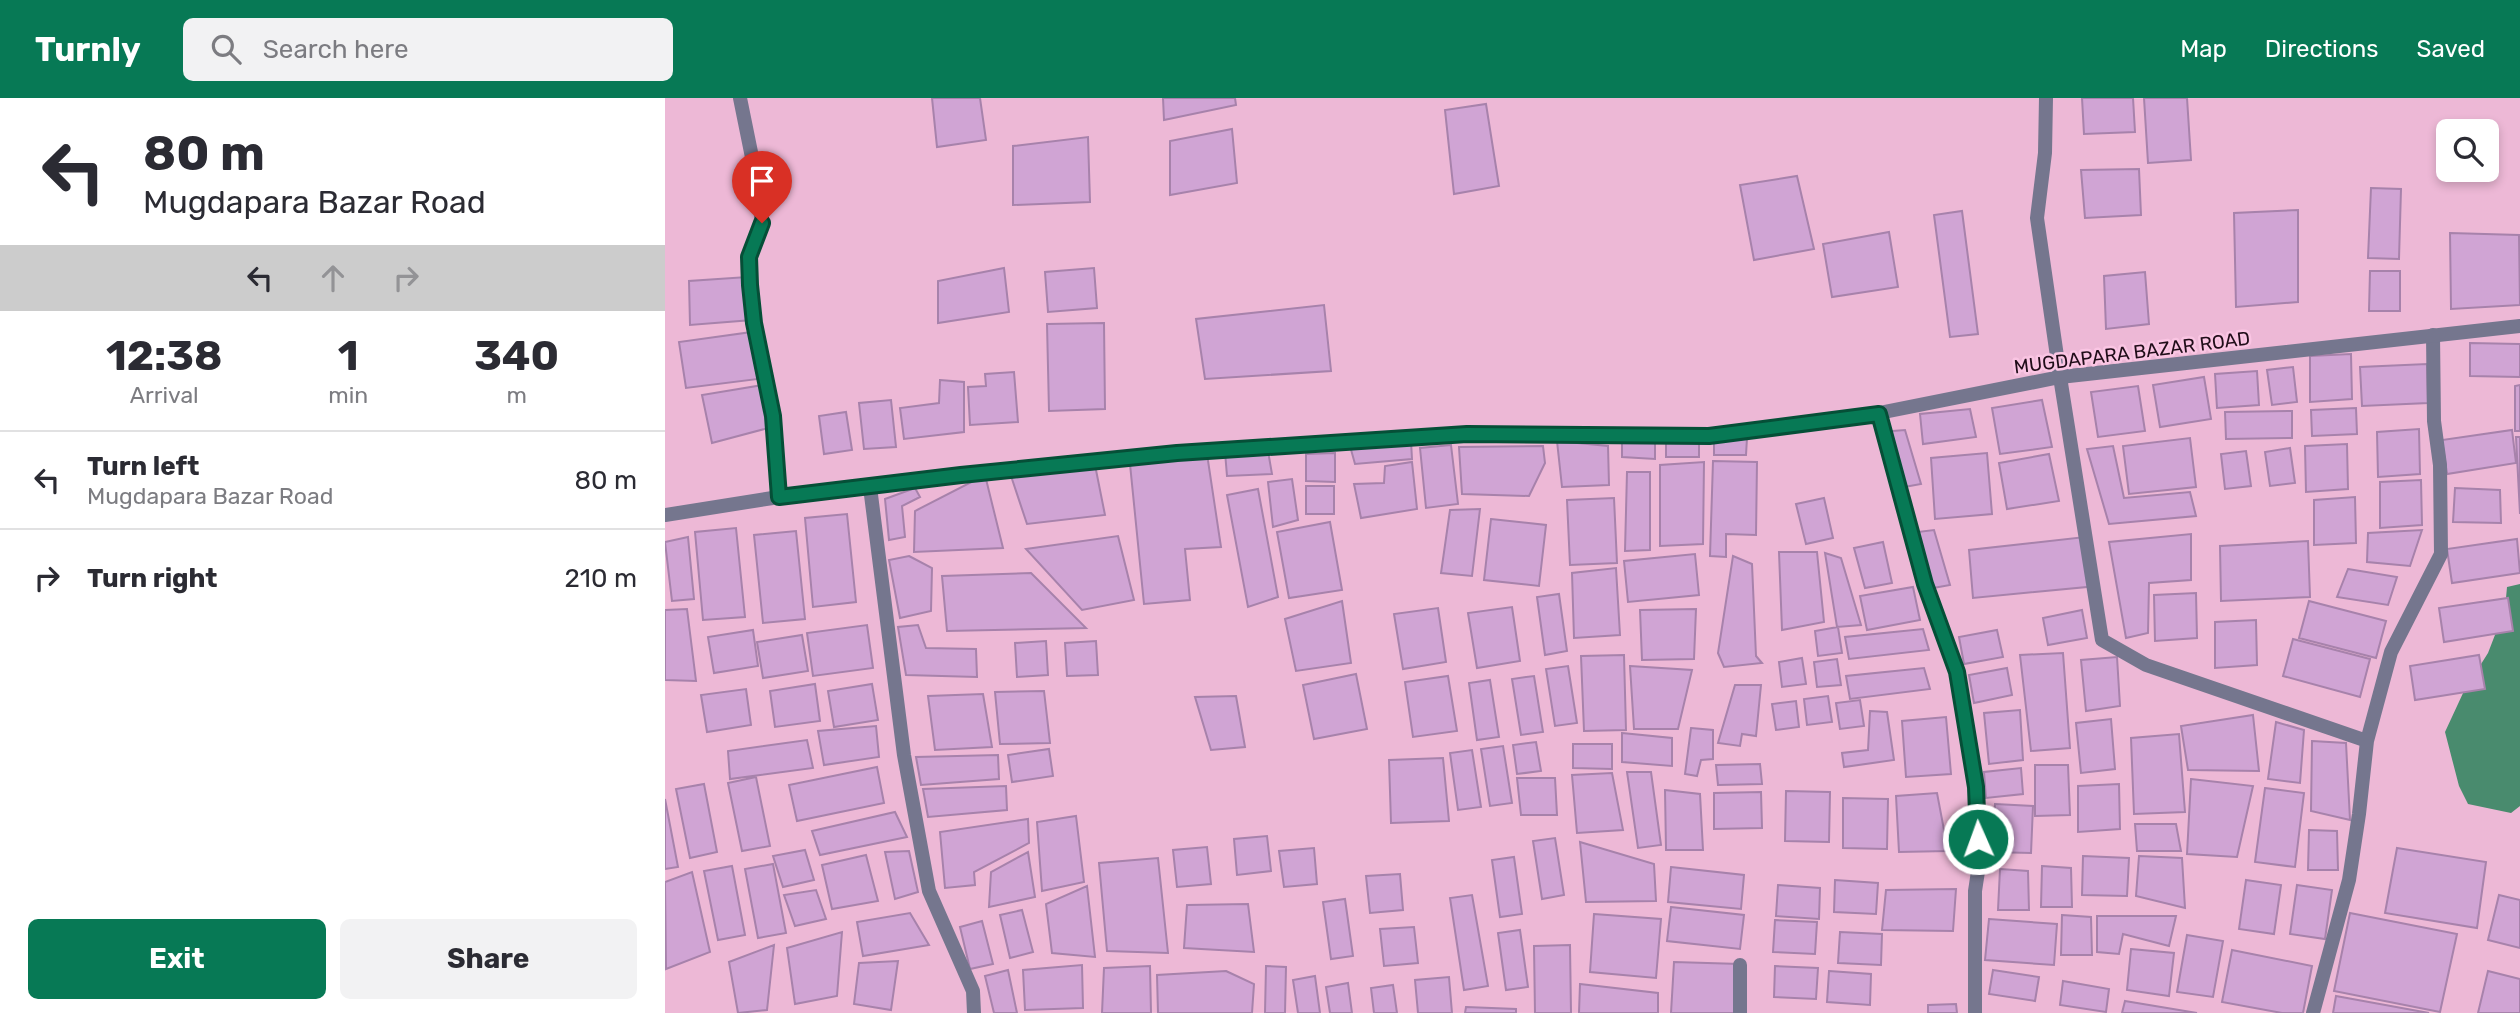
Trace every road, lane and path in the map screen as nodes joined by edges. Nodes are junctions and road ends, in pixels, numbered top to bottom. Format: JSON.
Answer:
{"nodes":[{"id":1,"x":740,"y":98,"type":"edge"},
{"id":2,"x":2046,"y":98,"type":"edge"},
{"id":3,"x":2520,"y":326,"type":"edge"},
{"id":4,"x":2433,"y":335,"type":"junction"},
{"id":5,"x":2060,"y":377,"type":"junction"},
{"id":6,"x":1879,"y":414,"type":"junction"},
{"id":7,"x":870,"y":487,"type":"junction"},
{"id":8,"x":779,"y":497,"type":"junction"},
{"id":9,"x":665,"y":515,"type":"edge"},
{"id":10,"x":2367,"y":741,"type":"junction"},
{"id":11,"x":1740,"y":965,"type":"dead end"},
{"id":12,"x":974,"y":1013,"type":"edge"},
{"id":13,"x":1740,"y":1013,"type":"edge"},
{"id":14,"x":1975,"y":1013,"type":"edge"},
{"id":15,"x":2313,"y":1013,"type":"edge"}],
"edges":[{"from":1,"to":8,"type":"street"},
{"from":2,"to":5,"type":"street"},
{"from":3,"to":4,"type":"street","name":"MUGDAPARA BAZAR ROAD"},
{"from":4,"to":5,"type":"street","name":"MUGDAPARA BAZAR ROAD"},
{"from":4,"to":10,"type":"street"},
{"from":5,"to":6,"type":"street","name":"MUGDAPARA BAZAR ROAD"},
{"from":5,"to":10,"type":"street"},
{"from":6,"to":7,"type":"street","name":"MUGDAPARA BAZAR ROAD"},
{"from":6,"to":14,"type":"street"},
{"from":7,"to":8,"type":"street","name":"MUGDAPARA BAZAR ROAD"},
{"from":7,"to":12,"type":"street"},
{"from":8,"to":9,"type":"street","name":"MUGDAPARA BAZAR ROAD"},
{"from":10,"to":15,"type":"street"},
{"from":11,"to":13,"type":"street"}]}
